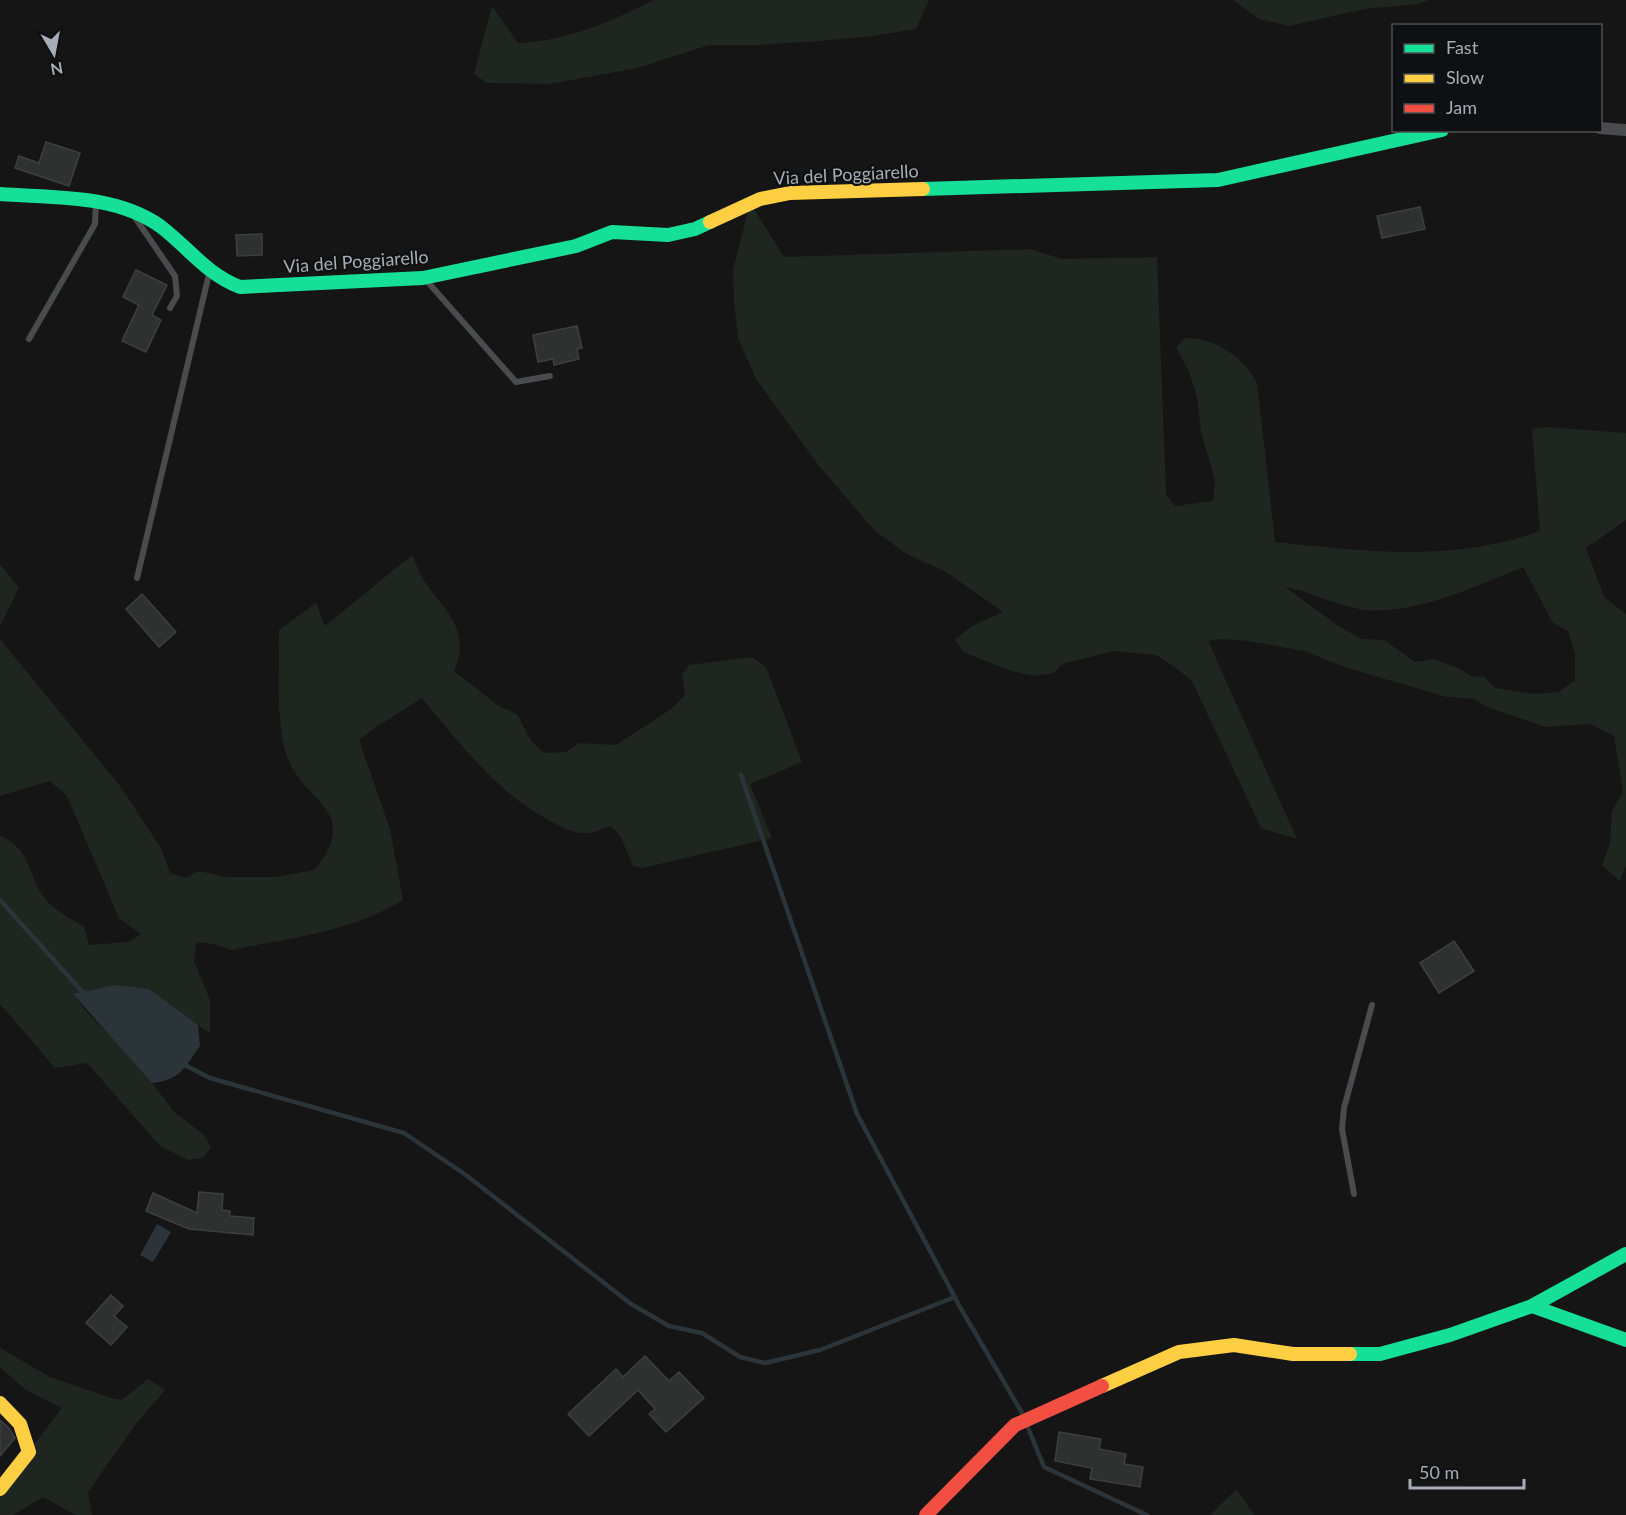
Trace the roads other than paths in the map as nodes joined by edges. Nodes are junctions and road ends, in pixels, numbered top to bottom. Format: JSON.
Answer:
{"nodes":[{"id":1,"x":1602,"y":128,"type":"edge"},
{"id":2,"x":1626,"y":130,"type":"edge"},
{"id":3,"x":1433,"y":132,"type":"edge"},
{"id":4,"x":0,"y":194,"type":"edge"},
{"id":5,"x":96,"y":202,"type":"junction"},
{"id":6,"x":131,"y":211,"type":"junction"},
{"id":7,"x":210,"y":273,"type":"junction"},
{"id":8,"x":423,"y":278,"type":"junction"},
{"id":9,"x":170,"y":308,"type":"dead end"},
{"id":10,"x":29,"y":339,"type":"dead end"},
{"id":11,"x":550,"y":376,"type":"dead end"},
{"id":12,"x":137,"y":578,"type":"dead end"},
{"id":13,"x":1372,"y":1005,"type":"dead end"},
{"id":14,"x":1354,"y":1194,"type":"dead end"},
{"id":15,"x":1626,"y":1254,"type":"edge"},
{"id":16,"x":1532,"y":1306,"type":"junction"},
{"id":17,"x":1626,"y":1340,"type":"edge"},
{"id":18,"x":0,"y":1403,"type":"edge"},
{"id":19,"x":0,"y":1489,"type":"edge"},
{"id":20,"x":926,"y":1515,"type":"edge"}],
"edges":[{"from":1,"to":2,"type":"street"},
{"from":3,"to":8,"type":"street","name":"Via del Poggiarello"},
{"from":4,"to":5,"type":"street","name":"Via del Poggiarello"},
{"from":5,"to":6,"type":"street","name":"Via del Poggiarello"},
{"from":5,"to":10,"type":"lane"},
{"from":6,"to":7,"type":"street","name":"Via del Poggiarello"},
{"from":6,"to":9,"type":"lane"},
{"from":7,"to":8,"type":"street","name":"Via del Poggiarello"},
{"from":7,"to":12,"type":"lane"},
{"from":8,"to":11,"type":"lane"},
{"from":13,"to":14,"type":"lane"},
{"from":15,"to":16,"type":"street"},
{"from":16,"to":17,"type":"street"},
{"from":16,"to":20,"type":"street"},
{"from":18,"to":19,"type":"street"}]}
